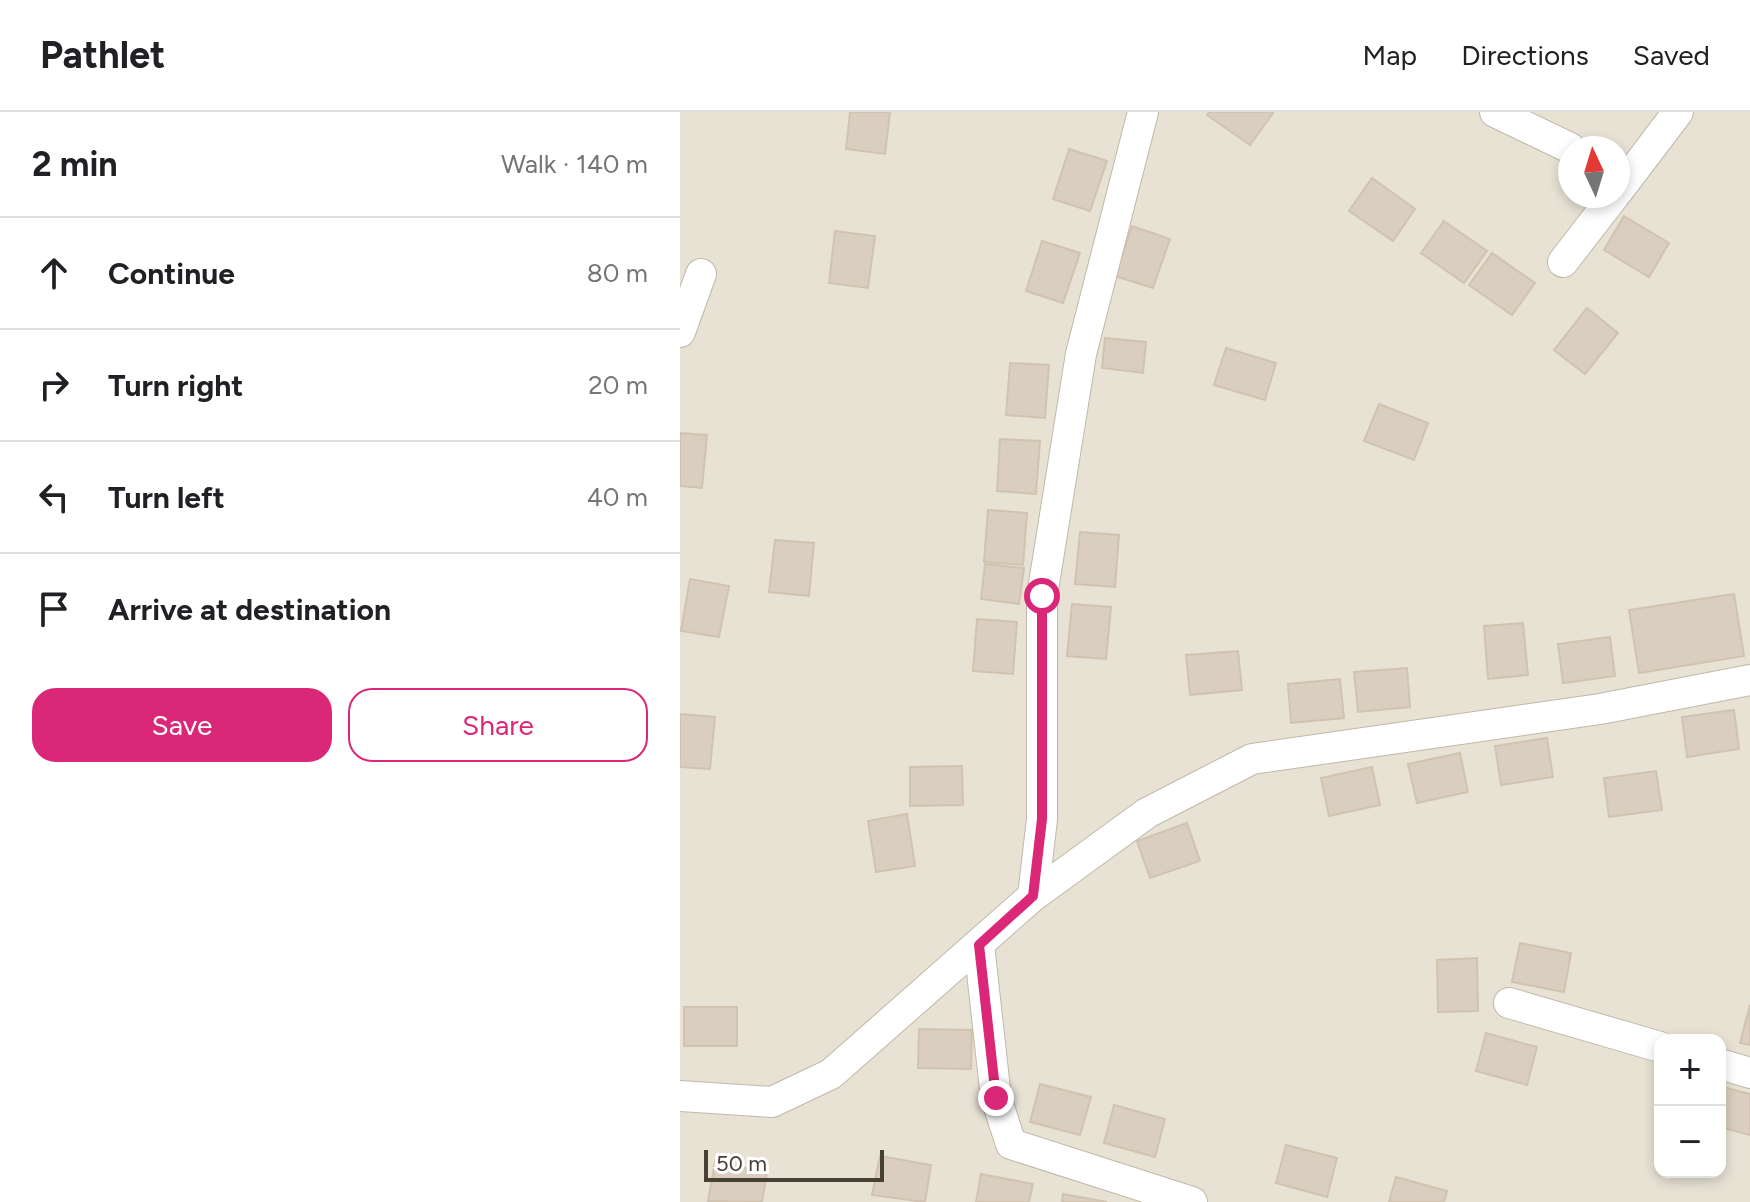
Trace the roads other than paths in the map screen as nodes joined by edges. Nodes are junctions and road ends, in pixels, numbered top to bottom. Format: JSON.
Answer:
{"nodes":[{"id":1,"x":1143,"y":112,"type":"edge"},
{"id":2,"x":1495,"y":112,"type":"edge"},
{"id":3,"x":1678,"y":112,"type":"edge"},
{"id":4,"x":1558,"y":142,"type":"edge"},
{"id":5,"x":1630,"y":172,"type":"edge"},
{"id":6,"x":1602,"y":208,"type":"edge"},
{"id":7,"x":1563,"y":262,"type":"dead end"},
{"id":8,"x":701,"y":274,"type":"dead end"},
{"id":9,"x":680,"y":332,"type":"edge"},
{"id":10,"x":1750,"y":680,"type":"edge"},
{"id":11,"x":1033,"y":896,"type":"junction"},
{"id":12,"x":979,"y":945,"type":"junction"},
{"id":13,"x":1509,"y":1003,"type":"dead end"},
{"id":14,"x":1654,"y":1045,"type":"edge"},
{"id":15,"x":1726,"y":1066,"type":"edge"},
{"id":16,"x":1750,"y":1073,"type":"edge"},
{"id":17,"x":680,"y":1096,"type":"edge"},
{"id":18,"x":1172,"y":1199,"type":"edge"}],
"edges":[{"from":1,"to":11,"type":"street"},
{"from":2,"to":4,"type":"street"},
{"from":3,"to":5,"type":"street"},
{"from":6,"to":7,"type":"street"},
{"from":8,"to":9,"type":"street"},
{"from":10,"to":11,"type":"street"},
{"from":11,"to":12,"type":"street"},
{"from":12,"to":17,"type":"street"},
{"from":12,"to":18,"type":"street"},
{"from":13,"to":14,"type":"street"},
{"from":15,"to":16,"type":"street"}]}
